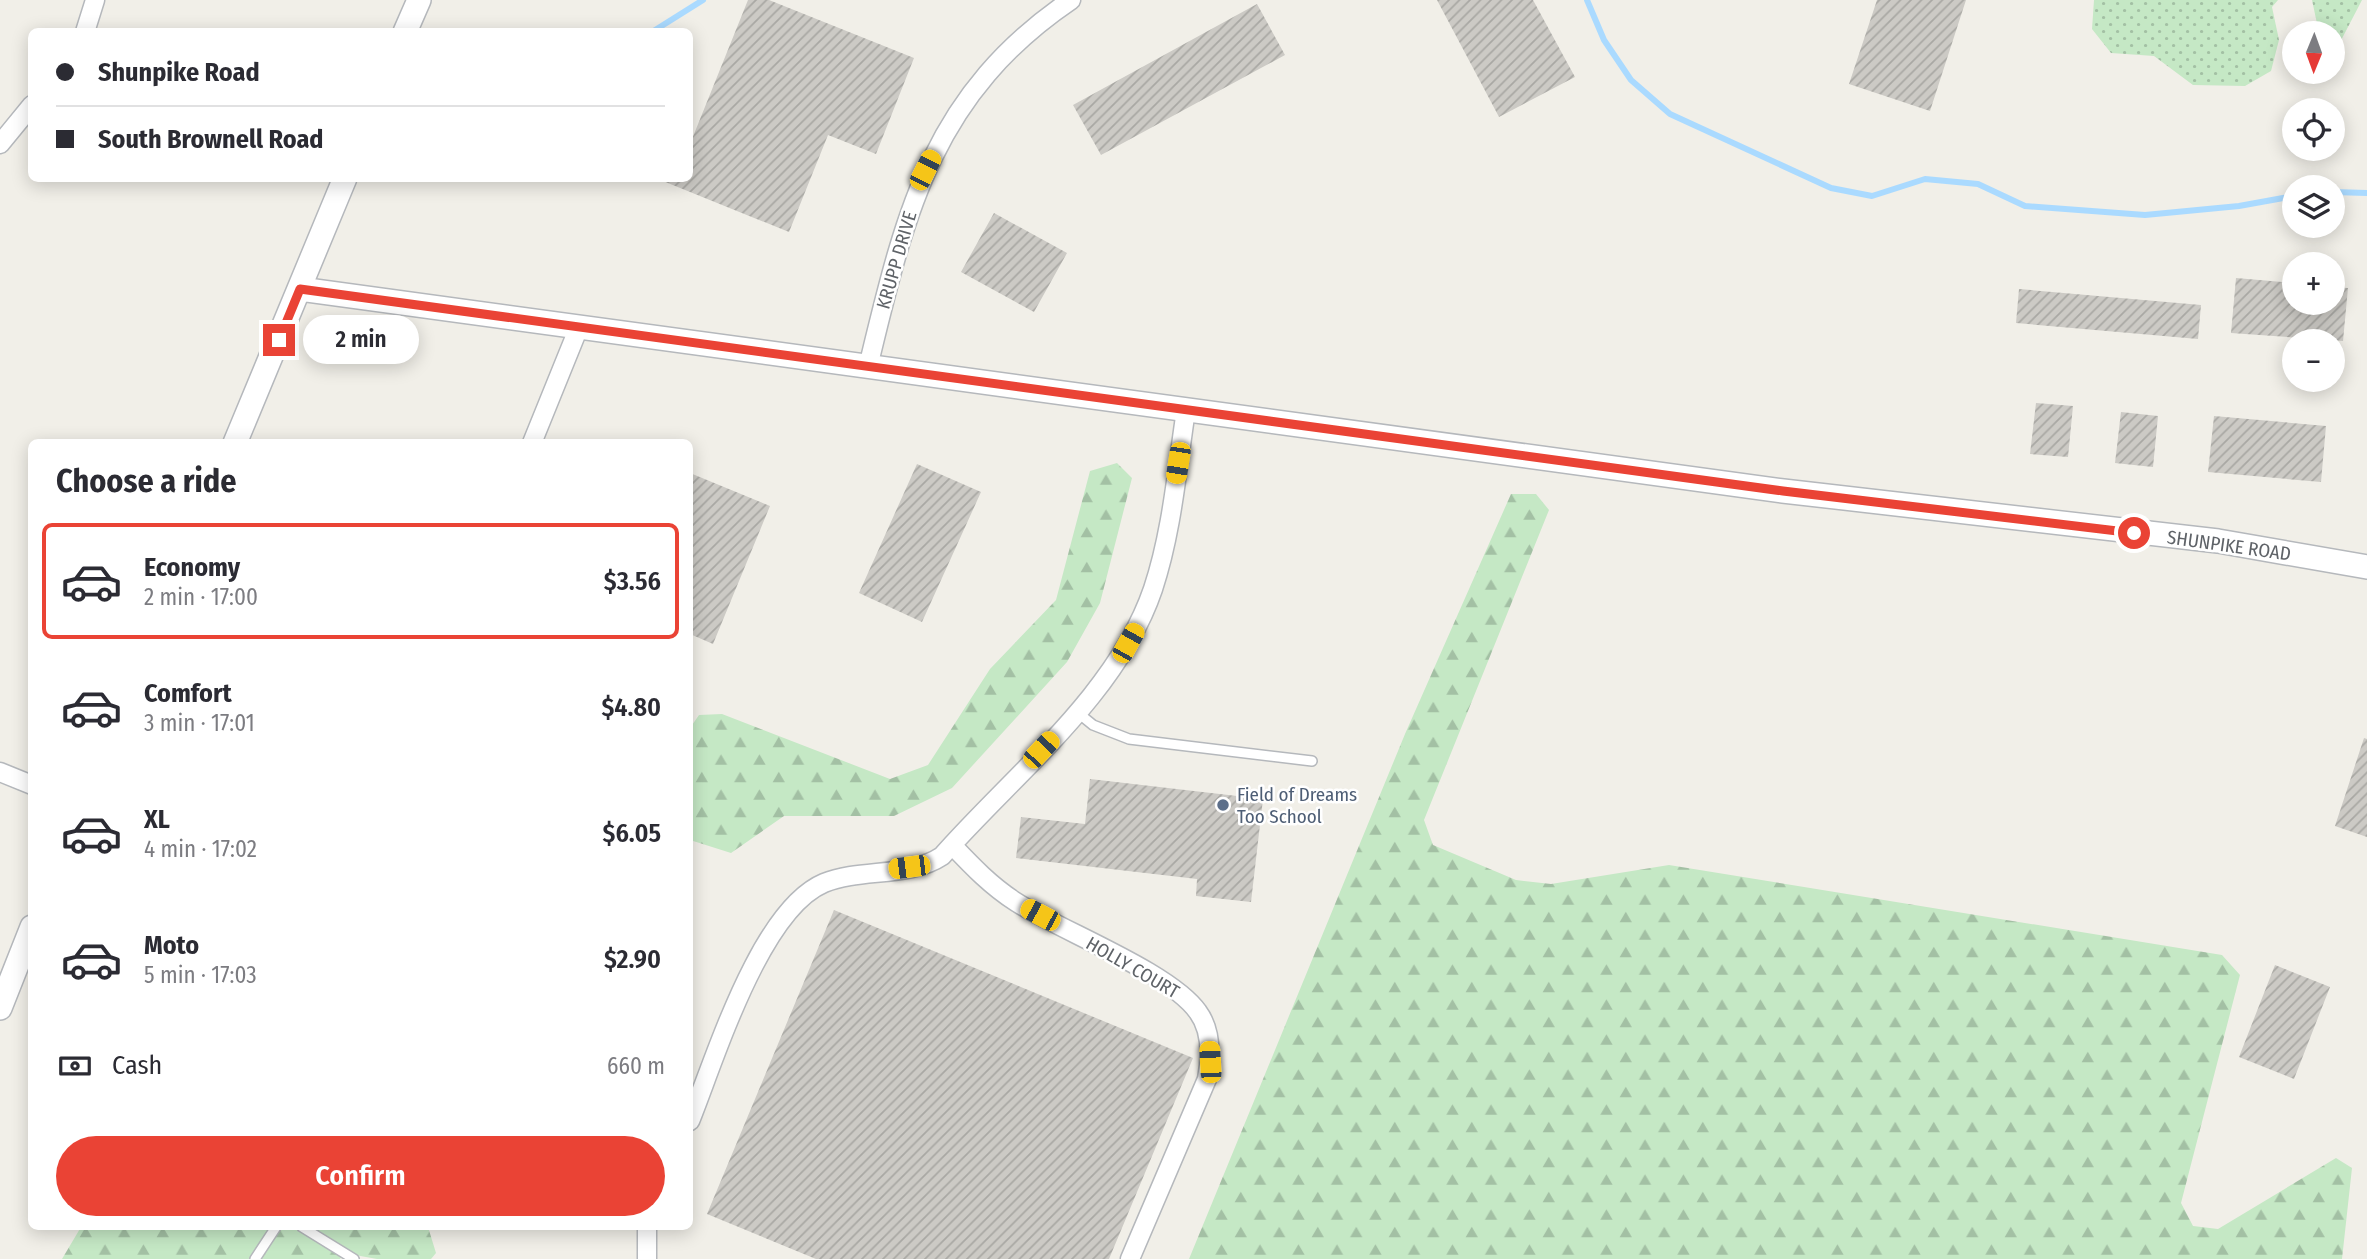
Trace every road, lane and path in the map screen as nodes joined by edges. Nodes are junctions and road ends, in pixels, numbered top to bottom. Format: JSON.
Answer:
{"nodes":[{"id":1,"x":95,"y":0,"type":"edge"},
{"id":2,"x":419,"y":0,"type":"edge"},
{"id":3,"x":1071,"y":0,"type":"edge"},
{"id":4,"x":86,"y":28,"type":"edge"},
{"id":5,"x":407,"y":28,"type":"edge"},
{"id":6,"x":28,"y":110,"type":"edge"},
{"id":7,"x":0,"y":144,"type":"edge"},
{"id":8,"x":343,"y":182,"type":"edge"},
{"id":9,"x":300,"y":289,"type":"junction"},
{"id":10,"x":579,"y":327,"type":"junction"},
{"id":11,"x":868,"y":367,"type":"junction"},
{"id":12,"x":1186,"y":410,"type":"junction"},
{"id":13,"x":237,"y":439,"type":"edge"},
{"id":14,"x":534,"y":439,"type":"edge"},
{"id":15,"x":2367,"y":567,"type":"edge"},
{"id":16,"x":1077,"y":712,"type":"junction"},
{"id":17,"x":1312,"y":761,"type":"dead end"},
{"id":18,"x":0,"y":772,"type":"edge"},
{"id":19,"x":28,"y":783,"type":"edge"},
{"id":20,"x":952,"y":845,"type":"junction"},
{"id":21,"x":28,"y":937,"type":"edge"},
{"id":22,"x":0,"y":1008,"type":"edge"},
{"id":23,"x":693,"y":1114,"type":"edge"},
{"id":24,"x":274,"y":1230,"type":"edge"},
{"id":25,"x":307,"y":1230,"type":"edge"},
{"id":26,"x":647,"y":1230,"type":"edge"},
{"id":27,"x":255,"y":1259,"type":"edge"},
{"id":28,"x":354,"y":1259,"type":"edge"},
{"id":29,"x":647,"y":1259,"type":"edge"},
{"id":30,"x":1130,"y":1259,"type":"edge"}],
"edges":[{"from":1,"to":4,"type":"street"},
{"from":2,"to":5,"type":"street"},
{"from":3,"to":11,"type":"street","name":"KRUPP DRIVE"},
{"from":6,"to":7,"type":"street"},
{"from":8,"to":9,"type":"street"},
{"from":9,"to":10,"type":"street","name":"SHUNPIKE ROAD"},
{"from":9,"to":13,"type":"street"},
{"from":10,"to":11,"type":"street","name":"SHUNPIKE ROAD"},
{"from":10,"to":14,"type":"street"},
{"from":11,"to":12,"type":"street","name":"SHUNPIKE ROAD"},
{"from":12,"to":15,"type":"street","name":"SHUNPIKE ROAD"},
{"from":12,"to":16,"type":"street"},
{"from":16,"to":17,"type":"lane"},
{"from":16,"to":20,"type":"street"},
{"from":18,"to":19,"type":"street"},
{"from":20,"to":23,"type":"street"},
{"from":20,"to":30,"type":"street","name":"HOLLY COURT"},
{"from":21,"to":22,"type":"street"},
{"from":24,"to":27,"type":"lane"},
{"from":25,"to":28,"type":"lane"},
{"from":26,"to":29,"type":"street"}]}
